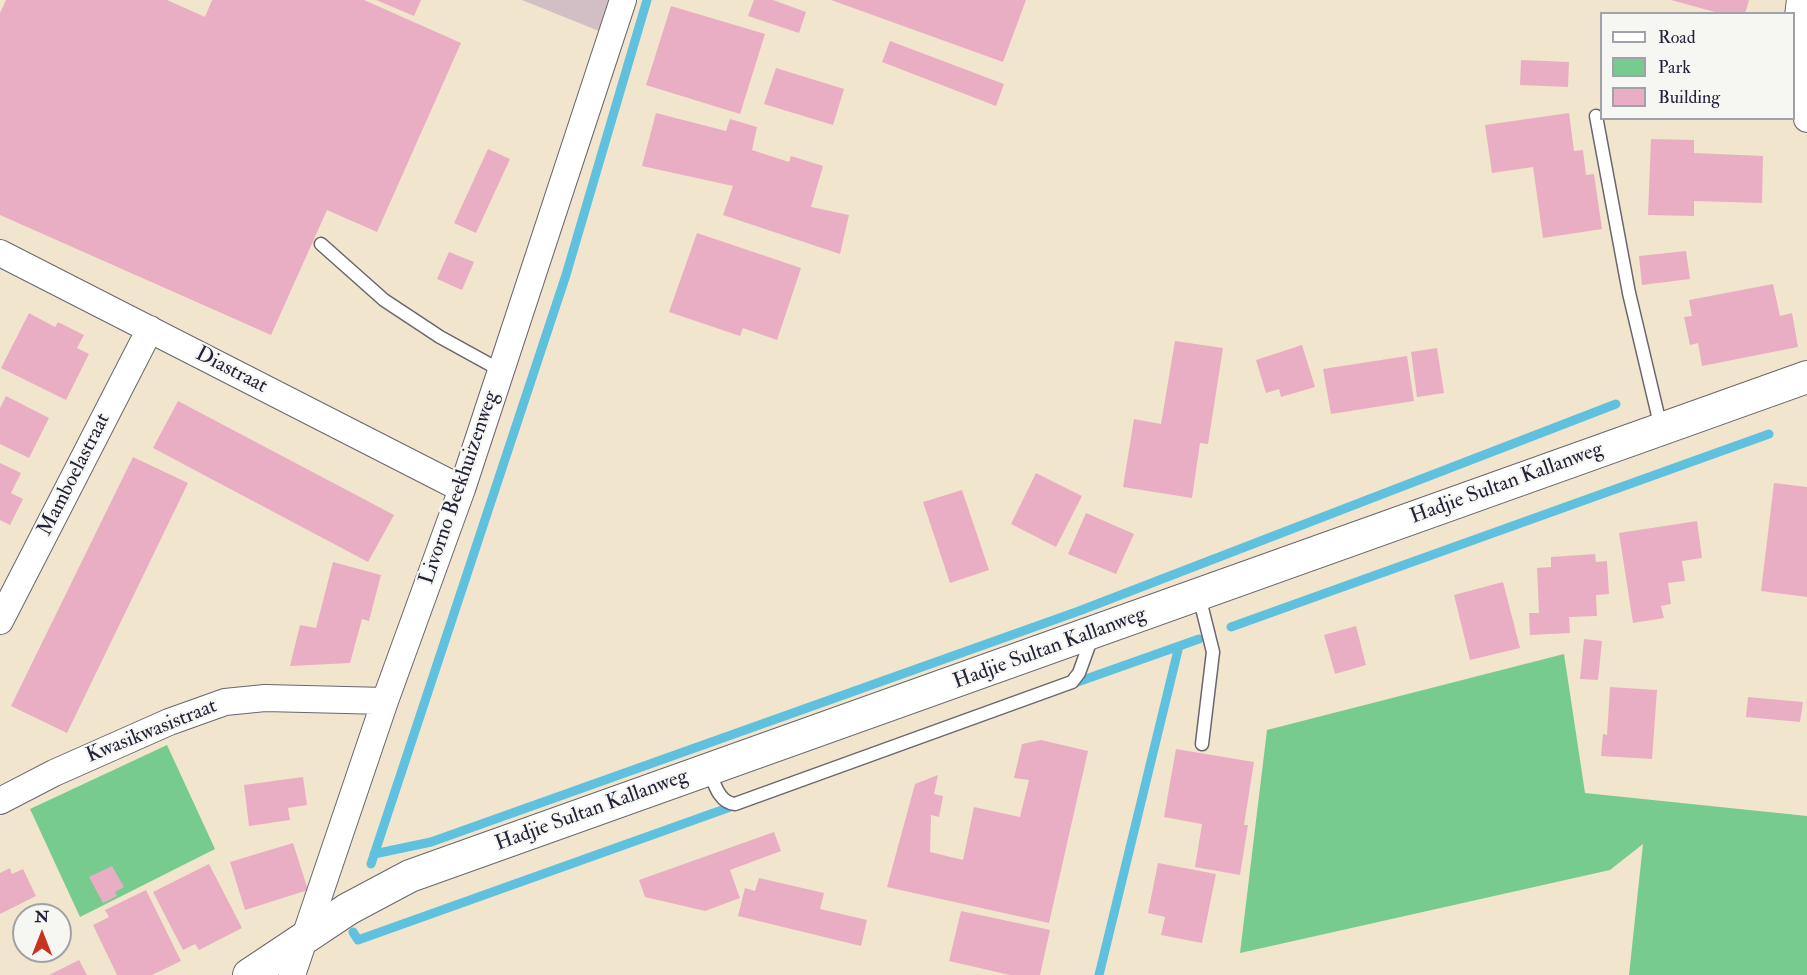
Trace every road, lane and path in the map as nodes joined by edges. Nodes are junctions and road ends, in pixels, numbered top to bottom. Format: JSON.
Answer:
{"nodes":[{"id":1,"x":623,"y":0,"type":"edge"},
{"id":2,"x":1800,"y":0,"type":"edge"},
{"id":3,"x":1596,"y":116,"type":"dead end"},
{"id":4,"x":1807,"y":119,"type":"edge"},
{"id":5,"x":321,"y":244,"type":"dead end"},
{"id":6,"x":0,"y":253,"type":"edge"},
{"id":7,"x":150,"y":329,"type":"junction"},
{"id":8,"x":500,"y":370,"type":"junction"},
{"id":9,"x":1807,"y":377,"type":"edge"},
{"id":10,"x":1661,"y":429,"type":"junction"},
{"id":11,"x":462,"y":489,"type":"junction"},
{"id":12,"x":1199,"y":596,"type":"junction"},
{"id":13,"x":0,"y":621,"type":"edge"},
{"id":14,"x":1094,"y":633,"type":"junction"},
{"id":15,"x":385,"y":701,"type":"junction"},
{"id":16,"x":1202,"y":744,"type":"dead end"},
{"id":17,"x":708,"y":770,"type":"junction"},
{"id":18,"x":0,"y":801,"type":"edge"},
{"id":19,"x":304,"y":940,"type":"junction"},
{"id":20,"x":249,"y":975,"type":"edge"},
{"id":21,"x":292,"y":975,"type":"edge"}],
"edges":[{"from":1,"to":8,"type":"street","name":"Livorno Beekhuizenweg"},
{"from":2,"to":4,"type":"street"},
{"from":3,"to":10,"type":"lane"},
{"from":5,"to":8,"type":"lane"},
{"from":6,"to":7,"type":"street","name":"Diastraat"},
{"from":7,"to":11,"type":"street","name":"Diastraat"},
{"from":7,"to":13,"type":"street","name":"Mamboelastraat"},
{"from":8,"to":11,"type":"street","name":"Livorno Beekhuizenweg"},
{"from":9,"to":10,"type":"street","name":"Hadjie Sultan Kallanweg"},
{"from":10,"to":12,"type":"street","name":"Hadjie Sultan Kallanweg"},
{"from":11,"to":15,"type":"street","name":"Livorno Beekhuizenweg"},
{"from":12,"to":14,"type":"street","name":"Hadjie Sultan Kallanweg"},
{"from":12,"to":16,"type":"lane"},
{"from":14,"to":17,"type":"street","name":"Hadjie Sultan Kallanweg"},
{"from":14,"to":17,"type":"lane"},
{"from":15,"to":18,"type":"street","name":"Kwasikwasistraat"},
{"from":15,"to":19,"type":"street","name":"Livorno Beekhuizenweg"},
{"from":17,"to":19,"type":"street","name":"Hadjie Sultan Kallanweg"},
{"from":19,"to":20,"type":"street","name":"Hadjie Sultan Kallanweg"},
{"from":19,"to":21,"type":"street","name":"Livorno Beekhuizenweg"}]}
